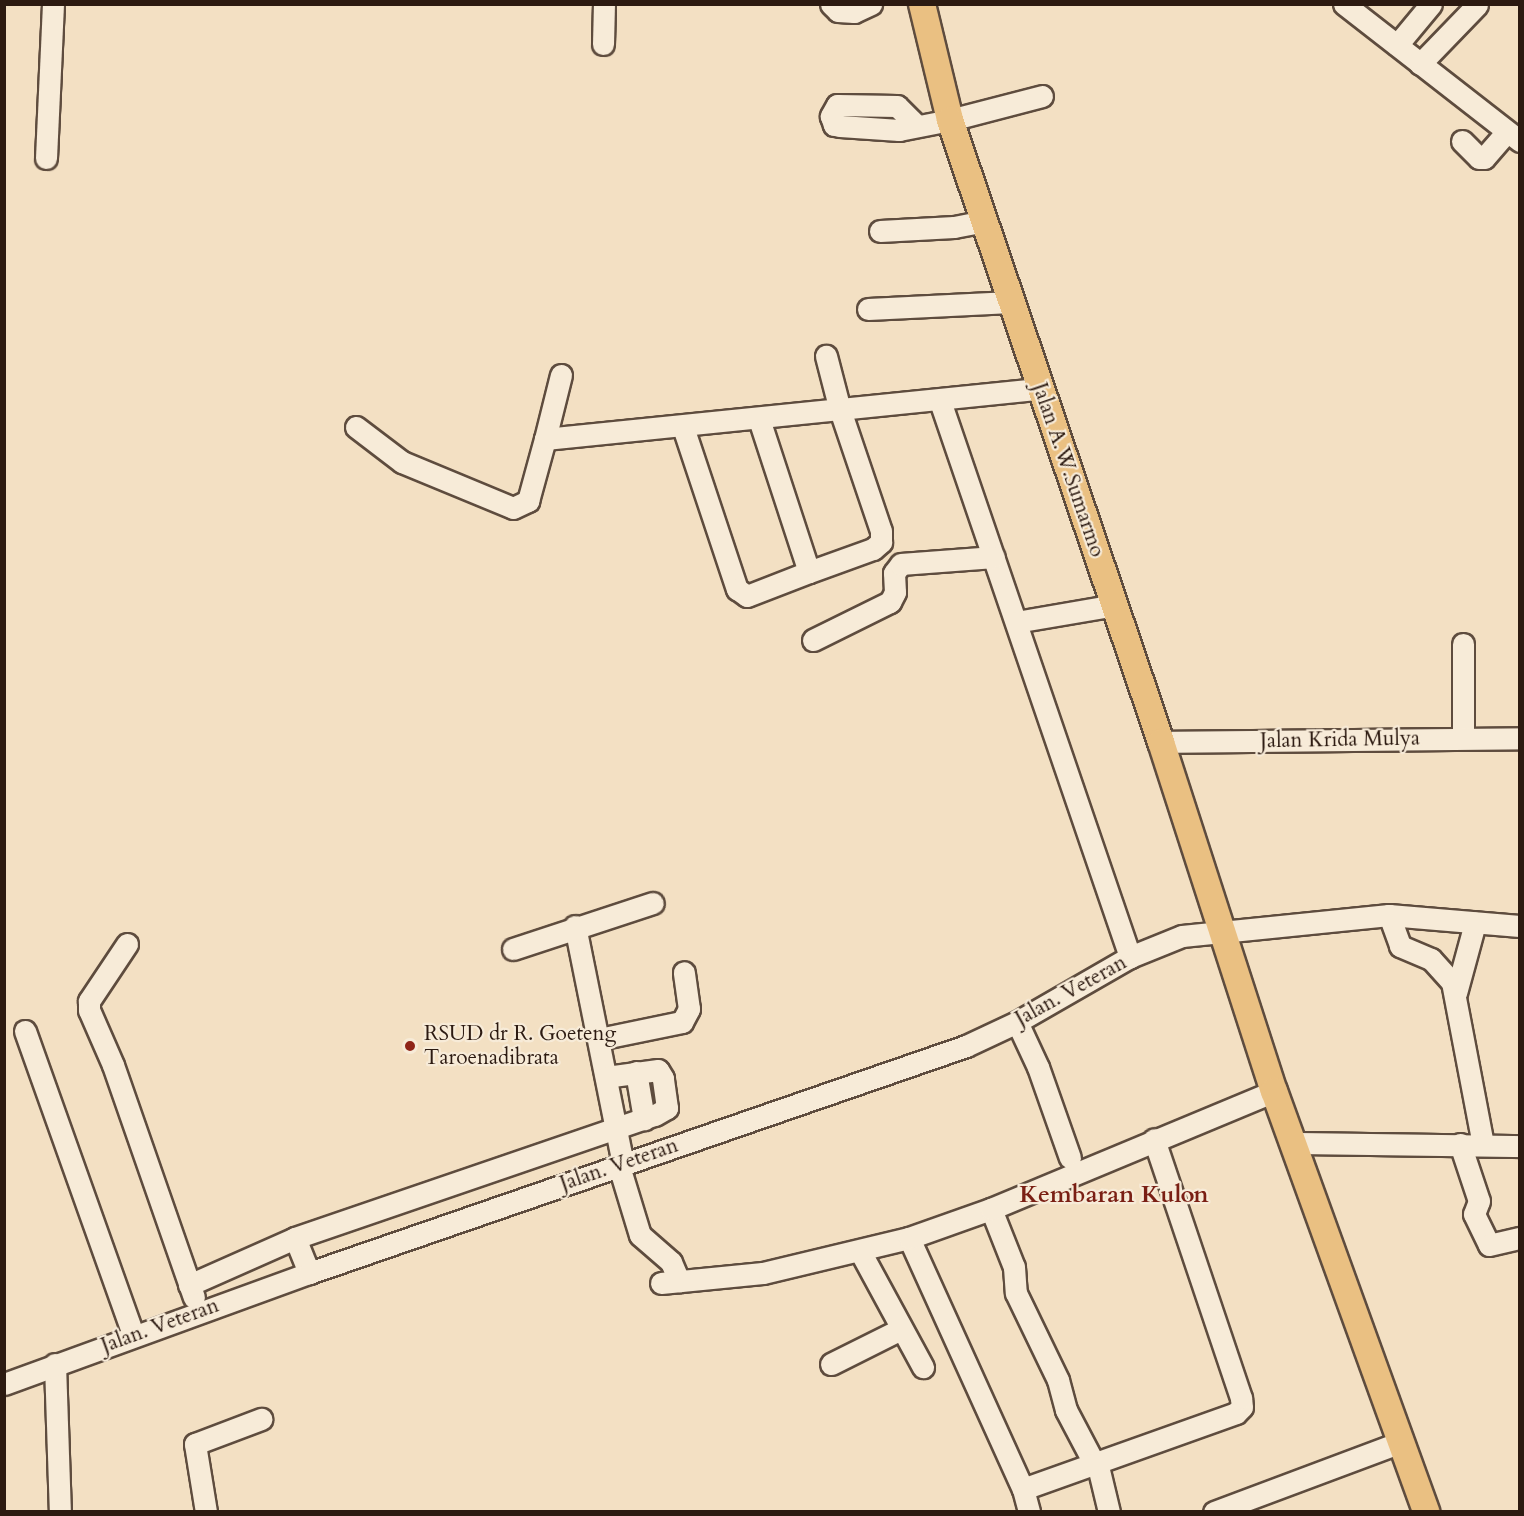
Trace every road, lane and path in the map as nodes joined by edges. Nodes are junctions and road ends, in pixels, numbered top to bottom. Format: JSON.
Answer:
{"nodes":[{"id":1,"x":53,"y":4,"type":"edge"},
{"id":2,"x":604,"y":4,"type":"edge"},
{"id":3,"x":831,"y":4,"type":"edge"},
{"id":4,"x":871,"y":4,"type":"edge"},
{"id":5,"x":922,"y":4,"type":"edge"},
{"id":6,"x":1344,"y":4,"type":"edge"},
{"id":7,"x":1431,"y":4,"type":"edge"},
{"id":8,"x":1477,"y":5,"type":"edge"},
{"id":9,"x":603,"y":44,"type":"dead end"},
{"id":10,"x":1396,"y":45,"type":"junction"},
{"id":11,"x":1420,"y":64,"type":"junction"},
{"id":12,"x":1042,"y":96,"type":"dead end"},
{"id":13,"x":950,"y":120,"type":"junction"},
{"id":14,"x":917,"y":126,"type":"dead end"},
{"id":15,"x":1516,"y":136,"type":"edge"},
{"id":16,"x":1462,"y":141,"type":"dead end"},
{"id":17,"x":46,"y":158,"type":"dead end"},
{"id":18,"x":984,"y":221,"type":"junction"},
{"id":19,"x":879,"y":231,"type":"dead end"},
{"id":20,"x":1011,"y":302,"type":"junction"},
{"id":21,"x":868,"y":309,"type":"dead end"},
{"id":22,"x":826,"y":356,"type":"dead end"},
{"id":23,"x":561,"y":375,"type":"dead end"},
{"id":24,"x":1040,"y":389,"type":"junction"},
{"id":25,"x":940,"y":401,"type":"junction"},
{"id":26,"x":840,"y":410,"type":"junction"},
{"id":27,"x":759,"y":419,"type":"junction"},
{"id":28,"x":356,"y":427,"type":"dead end"},
{"id":29,"x":683,"y":427,"type":"junction"},
{"id":30,"x":545,"y":439,"type":"junction"},
{"id":31,"x":994,"y":557,"type":"junction"},
{"id":32,"x":809,"y":572,"type":"junction"},
{"id":33,"x":1115,"y":605,"type":"junction"},
{"id":34,"x":1016,"y":622,"type":"junction"},
{"id":35,"x":813,"y":640,"type":"dead end"},
{"id":36,"x":1463,"y":644,"type":"dead end"},
{"id":37,"x":1463,"y":738,"type":"junction"},
{"id":38,"x":1520,"y":738,"type":"edge"},
{"id":39,"x":1161,"y":742,"type":"junction"},
{"id":40,"x":653,"y":903,"type":"dead end"},
{"id":41,"x":1389,"y":915,"type":"junction"},
{"id":42,"x":1475,"y":923,"type":"junction"},
{"id":43,"x":575,"y":926,"type":"junction"},
{"id":44,"x":1520,"y":926,"type":"edge"},
{"id":45,"x":1224,"y":933,"type":"junction"},
{"id":46,"x":127,"y":944,"type":"dead end"},
{"id":47,"x":513,"y":949,"type":"dead end"},
{"id":48,"x":1130,"y":957,"type":"junction"},
{"id":49,"x":684,"y":972,"type":"dead end"},
{"id":50,"x":1456,"y":993,"type":"junction"},
{"id":51,"x":1017,"y":1022,"type":"junction"},
{"id":52,"x":25,"y":1031,"type":"dead end"},
{"id":53,"x":599,"y":1039,"type":"junction"},
{"id":54,"x":606,"y":1077,"type":"junction"},
{"id":55,"x":1274,"y":1091,"type":"junction"},
{"id":56,"x":616,"y":1128,"type":"junction"},
{"id":57,"x":1154,"y":1139,"type":"junction"},
{"id":58,"x":1291,"y":1143,"type":"junction"},
{"id":59,"x":1460,"y":1144,"type":"junction"},
{"id":60,"x":1483,"y":1145,"type":"junction"},
{"id":61,"x":1520,"y":1146,"type":"edge"},
{"id":62,"x":1070,"y":1158,"type":"dead end"},
{"id":63,"x":621,"y":1165,"type":"junction"},
{"id":64,"x":991,"y":1209,"type":"junction"},
{"id":65,"x":295,"y":1238,"type":"junction"},
{"id":66,"x":1520,"y":1238,"type":"edge"},
{"id":67,"x":909,"y":1239,"type":"junction"},
{"id":68,"x":861,"y":1252,"type":"junction"},
{"id":69,"x":309,"y":1273,"type":"junction"},
{"id":70,"x":189,"y":1285,"type":"junction"},
{"id":71,"x":199,"y":1312,"type":"junction"},
{"id":72,"x":901,"y":1329,"type":"junction"},
{"id":73,"x":133,"y":1335,"type":"junction"},
{"id":74,"x":55,"y":1364,"type":"junction"},
{"id":75,"x":831,"y":1364,"type":"dead end"},
{"id":76,"x":923,"y":1367,"type":"dead end"},
{"id":77,"x":4,"y":1384,"type":"edge"},
{"id":78,"x":261,"y":1419,"type":"dead end"},
{"id":79,"x":1401,"y":1442,"type":"junction"},
{"id":80,"x":1096,"y":1463,"type":"junction"},
{"id":81,"x":1023,"y":1489,"type":"junction"},
{"id":82,"x":60,"y":1512,"type":"edge"},
{"id":83,"x":206,"y":1512,"type":"edge"},
{"id":84,"x":1029,"y":1512,"type":"edge"},
{"id":85,"x":1110,"y":1512,"type":"edge"},
{"id":86,"x":1214,"y":1512,"type":"edge"},
{"id":87,"x":1426,"y":1512,"type":"edge"}],
"edges":[{"from":1,"to":17,"type":"street"},
{"from":2,"to":9,"type":"street"},
{"from":3,"to":4,"type":"street"},
{"from":5,"to":13,"type":"main road","name":"Jalan A.W.Sumarmo"},
{"from":6,"to":10,"type":"street"},
{"from":7,"to":10,"type":"street"},
{"from":8,"to":11,"type":"street"},
{"from":10,"to":11,"type":"street"},
{"from":11,"to":15,"type":"street"},
{"from":12,"to":13,"type":"street"},
{"from":13,"to":14,"type":"street"},
{"from":13,"to":18,"type":"main road","name":"Jalan A.W.Sumarmo"},
{"from":15,"to":16,"type":"street"},
{"from":18,"to":19,"type":"street"},
{"from":18,"to":20,"type":"main road","name":"Jalan A.W.Sumarmo"},
{"from":20,"to":21,"type":"street"},
{"from":20,"to":24,"type":"main road","name":"Jalan A.W.Sumarmo"},
{"from":22,"to":26,"type":"street"},
{"from":23,"to":30,"type":"street"},
{"from":24,"to":25,"type":"street"},
{"from":24,"to":33,"type":"main road","name":"Jalan A.W.Sumarmo"},
{"from":25,"to":26,"type":"street"},
{"from":25,"to":31,"type":"street"},
{"from":26,"to":27,"type":"street"},
{"from":26,"to":32,"type":"street"},
{"from":27,"to":29,"type":"street"},
{"from":27,"to":32,"type":"street"},
{"from":28,"to":30,"type":"street"},
{"from":29,"to":30,"type":"street"},
{"from":29,"to":32,"type":"street"},
{"from":31,"to":34,"type":"street"},
{"from":31,"to":35,"type":"street"},
{"from":33,"to":34,"type":"street"},
{"from":33,"to":39,"type":"main road","name":"Jalan A.W.Sumarmo"},
{"from":34,"to":48,"type":"street"},
{"from":36,"to":37,"type":"street"},
{"from":37,"to":38,"type":"street","name":"Jalan Krida Mulya"},
{"from":37,"to":39,"type":"street","name":"Jalan Krida Mulya"},
{"from":39,"to":45,"type":"main road","name":"Jalan A.W.Sumarmo"},
{"from":40,"to":43,"type":"street"},
{"from":41,"to":42,"type":"street","name":"Jalan. Veteran"},
{"from":41,"to":45,"type":"street","name":"Jalan. Veteran"},
{"from":41,"to":50,"type":"street"},
{"from":42,"to":44,"type":"street","name":"Jalan. Veteran"},
{"from":42,"to":50,"type":"street"},
{"from":43,"to":47,"type":"street"},
{"from":43,"to":53,"type":"street"},
{"from":45,"to":48,"type":"street","name":"Jalan. Veteran"},
{"from":45,"to":55,"type":"main road","name":"Jalan A.W.Sumarmo"},
{"from":46,"to":70,"type":"street"},
{"from":48,"to":51,"type":"street","name":"Jalan. Veteran"},
{"from":49,"to":53,"type":"street"},
{"from":50,"to":60,"type":"street"},
{"from":51,"to":62,"type":"street"},
{"from":51,"to":63,"type":"street","name":"Jalan. Veteran"},
{"from":52,"to":73,"type":"street"},
{"from":53,"to":54,"type":"street"},
{"from":54,"to":56,"type":"street"},
{"from":54,"to":56,"type":"street"},
{"from":55,"to":57,"type":"street"},
{"from":55,"to":58,"type":"main road","name":"Jalan A.W.Sumarmo"},
{"from":56,"to":63,"type":"street"},
{"from":56,"to":65,"type":"street"},
{"from":57,"to":64,"type":"street"},
{"from":57,"to":80,"type":"street"},
{"from":58,"to":59,"type":"street"},
{"from":58,"to":79,"type":"main road","name":"Jalan A.W.Sumarmo"},
{"from":59,"to":60,"type":"street"},
{"from":59,"to":66,"type":"street"},
{"from":60,"to":61,"type":"street"},
{"from":63,"to":68,"type":"street"},
{"from":63,"to":69,"type":"street","name":"Jalan. Veteran"},
{"from":64,"to":67,"type":"street"},
{"from":64,"to":80,"type":"street"},
{"from":65,"to":69,"type":"street"},
{"from":65,"to":70,"type":"street"},
{"from":67,"to":68,"type":"street"},
{"from":67,"to":81,"type":"street"},
{"from":68,"to":72,"type":"street"},
{"from":69,"to":71,"type":"street","name":"Jalan. Veteran"},
{"from":70,"to":71,"type":"street"},
{"from":71,"to":73,"type":"street","name":"Jalan. Veteran"},
{"from":72,"to":75,"type":"street"},
{"from":72,"to":76,"type":"street"},
{"from":73,"to":74,"type":"street","name":"Jalan. Veteran"},
{"from":74,"to":77,"type":"street","name":"Jalan. Veteran"},
{"from":74,"to":82,"type":"street"},
{"from":78,"to":83,"type":"street"},
{"from":79,"to":86,"type":"street"},
{"from":79,"to":87,"type":"main road","name":"Jalan A.W.Sumarmo"},
{"from":80,"to":81,"type":"street"},
{"from":80,"to":85,"type":"street"},
{"from":81,"to":84,"type":"street"}]}
